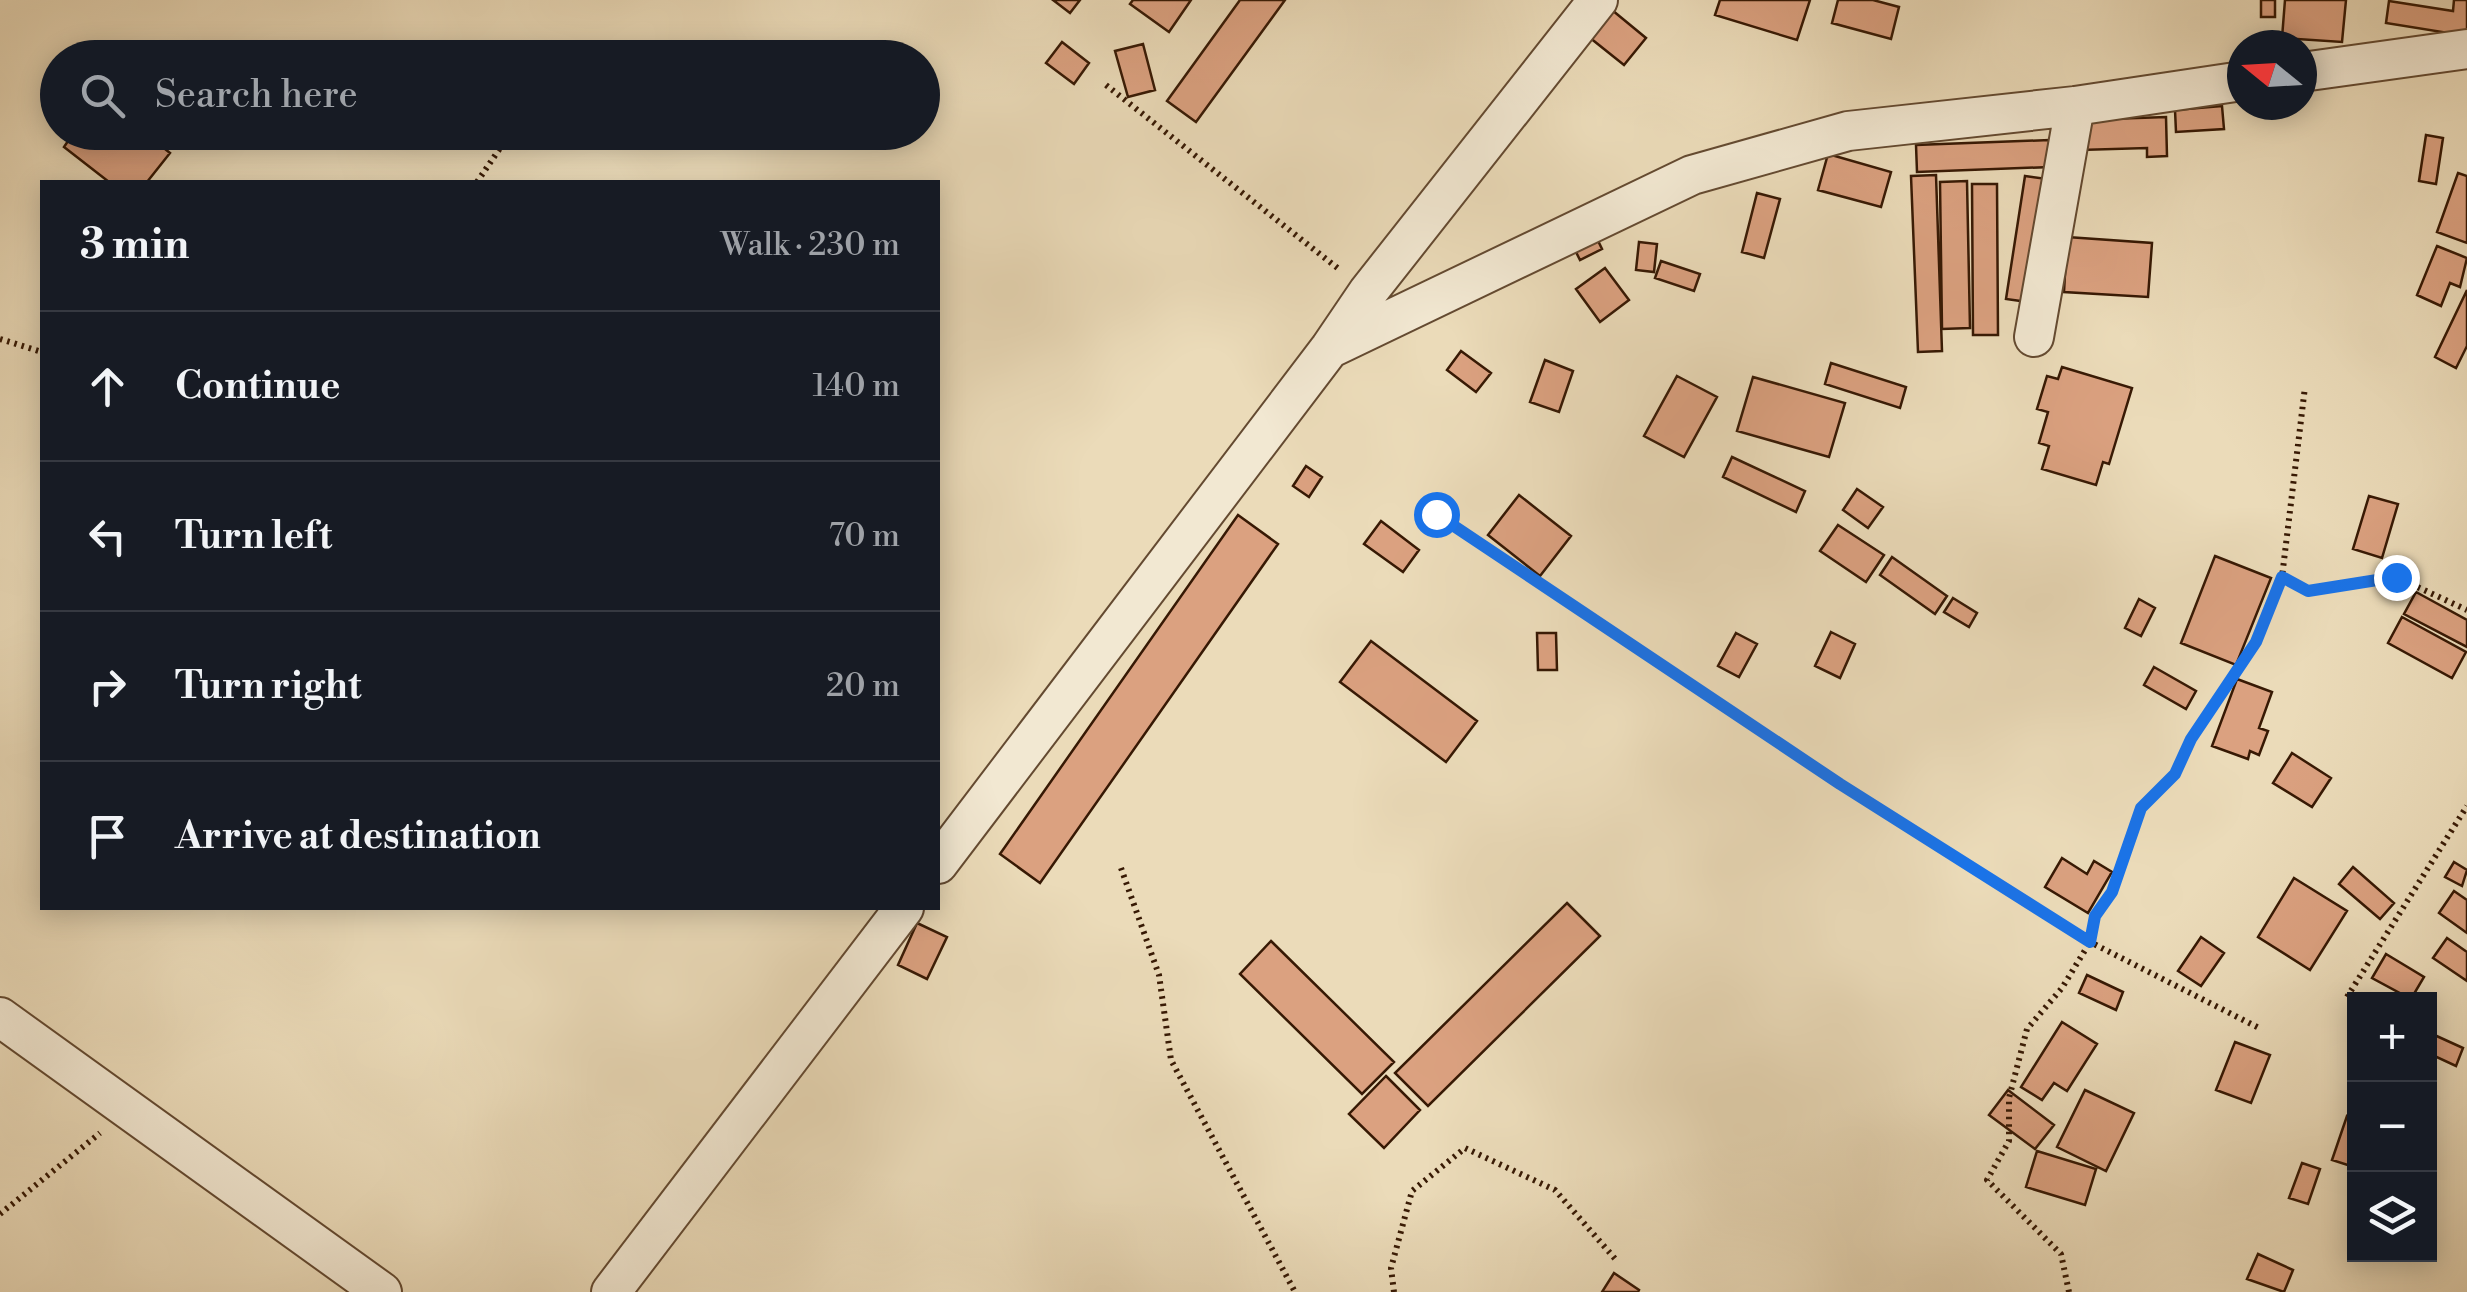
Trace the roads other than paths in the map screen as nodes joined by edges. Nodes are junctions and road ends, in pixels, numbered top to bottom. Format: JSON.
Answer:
{"nodes":[{"id":1,"x":1598,"y":0,"type":"edge"},
{"id":2,"x":2467,"y":49,"type":"edge"},
{"id":3,"x":2317,"y":70,"type":"edge"},
{"id":4,"x":2227,"y":83,"type":"edge"},
{"id":5,"x":2075,"y":106,"type":"junction"},
{"id":6,"x":2034,"y":337,"type":"dead end"},
{"id":7,"x":1330,"y":348,"type":"junction"},
{"id":8,"x":940,"y":861,"type":"edge"},
{"id":9,"x":902,"y":910,"type":"edge"},
{"id":10,"x":0,"y":1016,"type":"edge"},
{"id":11,"x":382,"y":1292,"type":"edge"},
{"id":12,"x":612,"y":1292,"type":"edge"}],
"edges":[{"from":1,"to":7,"type":"street"},
{"from":2,"to":3,"type":"street"},
{"from":4,"to":5,"type":"street"},
{"from":5,"to":6,"type":"street"},
{"from":5,"to":7,"type":"street"},
{"from":7,"to":8,"type":"street"},
{"from":9,"to":12,"type":"street"},
{"from":10,"to":11,"type":"street"}]}
